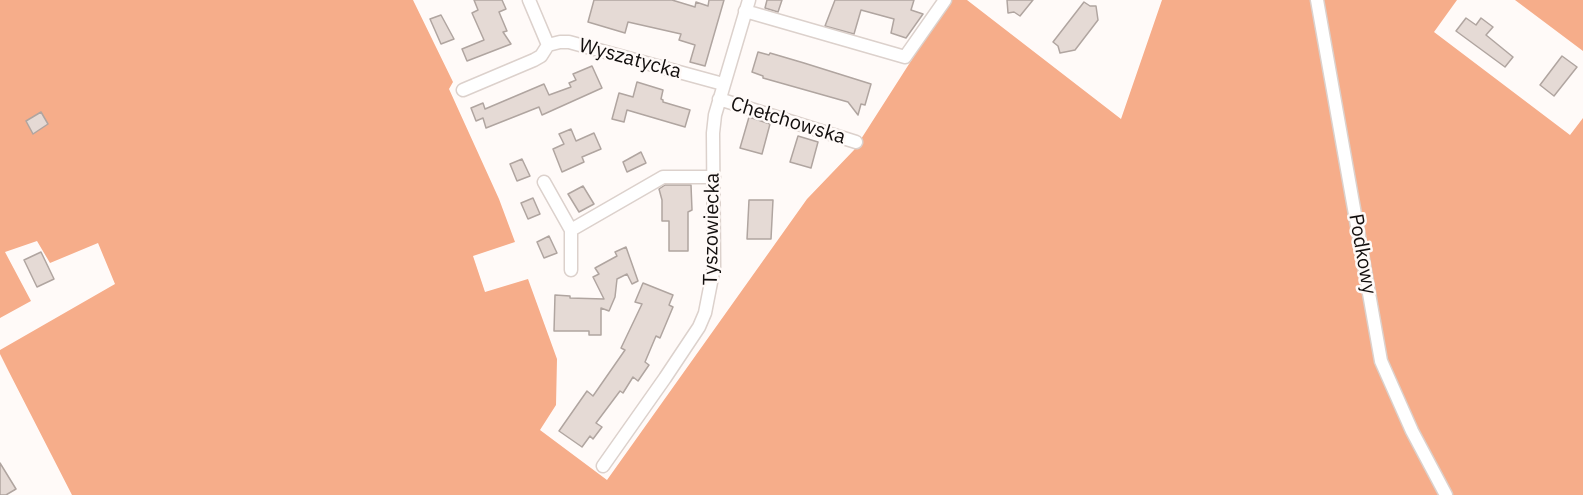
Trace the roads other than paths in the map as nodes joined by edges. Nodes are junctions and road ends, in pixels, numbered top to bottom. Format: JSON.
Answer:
{"nodes":[{"id":1,"x":529,"y":0,"type":"edge"},
{"id":2,"x":945,"y":0,"type":"edge"},
{"id":3,"x":1317,"y":0,"type":"edge"},
{"id":4,"x":747,"y":5,"type":"edge"},
{"id":5,"x":548,"y":45,"type":"junction"},
{"id":6,"x":723,"y":84,"type":"junction"},
{"id":7,"x":463,"y":90,"type":"dead end"},
{"id":8,"x":719,"y":99,"type":"junction"},
{"id":9,"x":856,"y":142,"type":"dead end"},
{"id":10,"x":714,"y":177,"type":"junction"},
{"id":11,"x":544,"y":182,"type":"dead end"},
{"id":12,"x":571,"y":230,"type":"junction"},
{"id":13,"x":571,"y":270,"type":"dead end"},
{"id":14,"x":603,"y":466,"type":"dead end"},
{"id":15,"x":1446,"y":495,"type":"edge"}],
"edges":[{"from":1,"to":5,"type":"street"},
{"from":2,"to":4,"type":"street"},
{"from":3,"to":15,"type":"street","name":"Podkowy"},
{"from":4,"to":6,"type":"street","name":"Tyszowiecka"},
{"from":5,"to":6,"type":"street","name":"Wyszatycka"},
{"from":5,"to":7,"type":"street"},
{"from":6,"to":8,"type":"street","name":"Tyszowiecka"},
{"from":8,"to":9,"type":"street","name":"Chełchowska"},
{"from":8,"to":10,"type":"street","name":"Tyszowiecka"},
{"from":10,"to":12,"type":"street"},
{"from":10,"to":14,"type":"street","name":"Tyszowiecka"},
{"from":11,"to":12,"type":"street"},
{"from":12,"to":13,"type":"street"}]}
